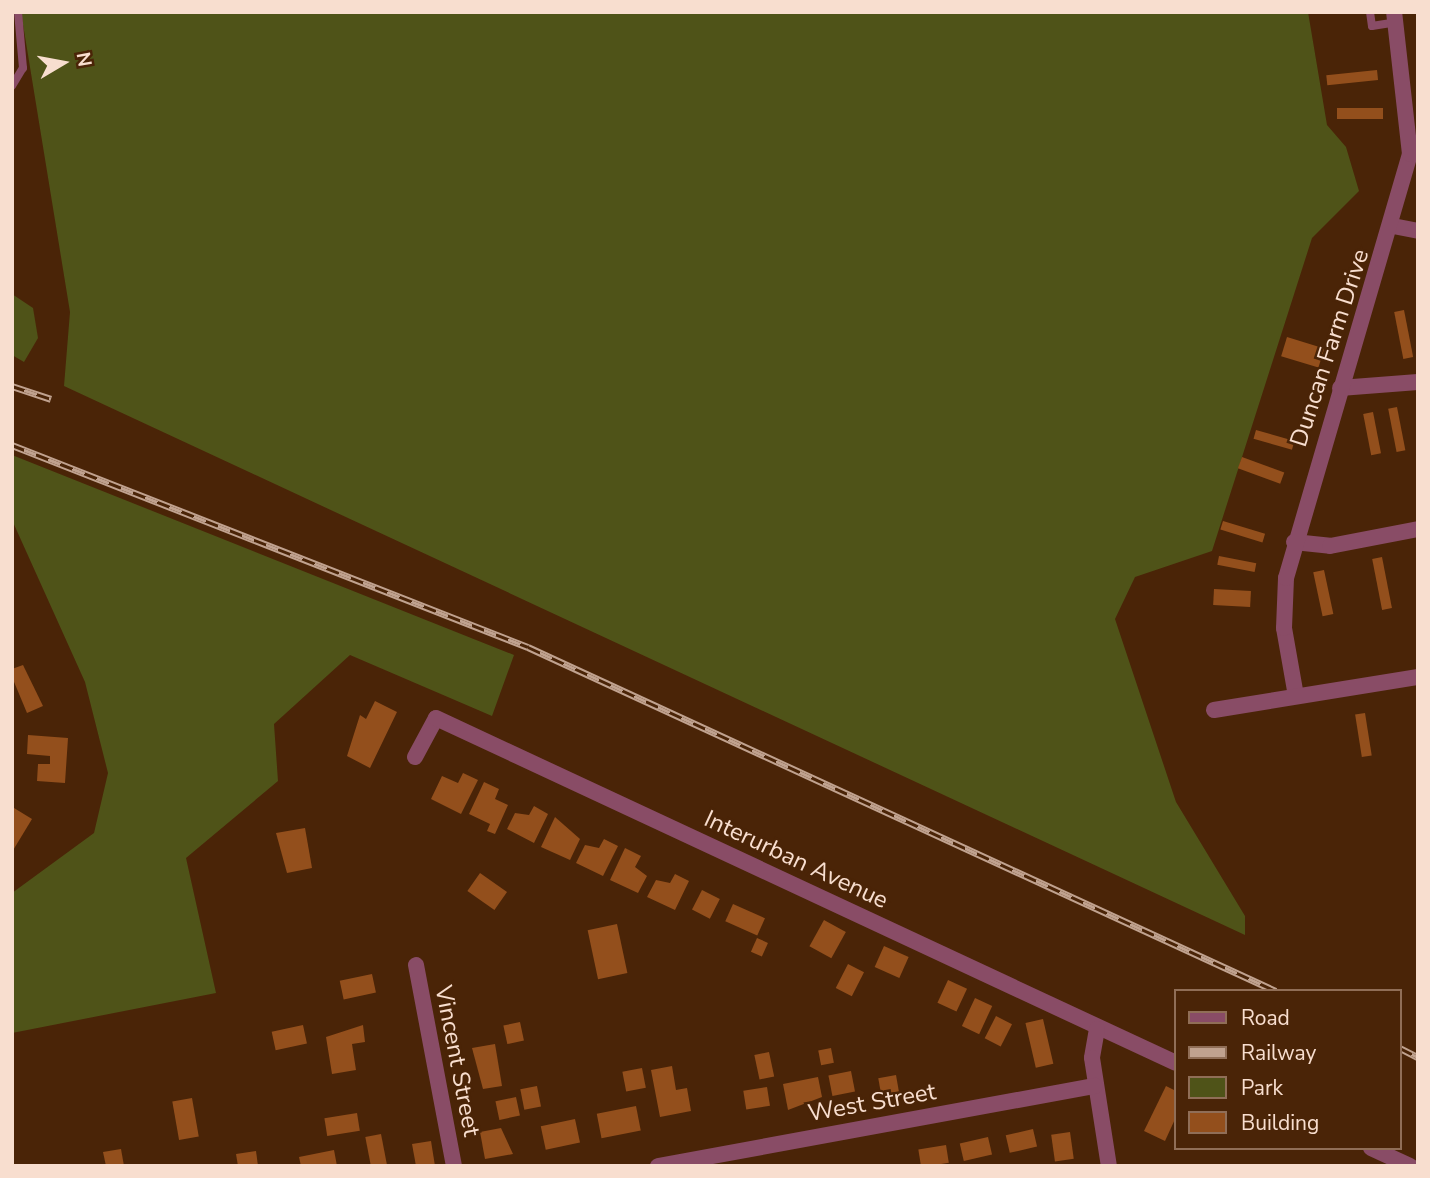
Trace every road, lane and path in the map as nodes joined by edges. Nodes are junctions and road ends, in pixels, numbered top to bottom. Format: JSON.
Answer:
{"nodes":[{"id":1,"x":18,"y":12,"type":"edge"},
{"id":2,"x":1370,"y":12,"type":"edge"},
{"id":3,"x":1395,"y":17,"type":"edge"},
{"id":4,"x":12,"y":86,"type":"edge"},
{"id":5,"x":1412,"y":88,"type":"edge"},
{"id":6,"x":1393,"y":226,"type":"junction"},
{"id":7,"x":1418,"y":231,"type":"edge"},
{"id":8,"x":1418,"y":382,"type":"edge"},
{"id":9,"x":1340,"y":388,"type":"junction"},
{"id":10,"x":1418,"y":529,"type":"edge"},
{"id":11,"x":1294,"y":542,"type":"junction"},
{"id":12,"x":1418,"y":677,"type":"edge"},
{"id":13,"x":1296,"y":696,"type":"junction"},
{"id":14,"x":1214,"y":710,"type":"dead end"},
{"id":15,"x":415,"y":757,"type":"dead end"},
{"id":16,"x":416,"y":965,"type":"dead end"},
{"id":17,"x":1097,"y":1029,"type":"junction"},
{"id":18,"x":1174,"y":1062,"type":"edge"},
{"id":19,"x":1095,"y":1086,"type":"junction"},
{"id":20,"x":1375,"y":1150,"type":"edge"},
{"id":21,"x":454,"y":1166,"type":"edge"},
{"id":22,"x":658,"y":1166,"type":"edge"},
{"id":23,"x":1109,"y":1166,"type":"edge"},
{"id":24,"x":1410,"y":1166,"type":"edge"}],
"edges":[{"from":1,"to":4,"type":"lane"},
{"from":2,"to":3,"type":"lane"},
{"from":3,"to":5,"type":"street","name":"Duncan Farm Drive"},
{"from":5,"to":6,"type":"street","name":"Duncan Farm Drive"},
{"from":6,"to":7,"type":"street"},
{"from":6,"to":9,"type":"street","name":"Duncan Farm Drive"},
{"from":8,"to":9,"type":"street"},
{"from":9,"to":11,"type":"street","name":"Duncan Farm Drive"},
{"from":10,"to":11,"type":"street"},
{"from":11,"to":13,"type":"street","name":"Duncan Farm Drive"},
{"from":12,"to":13,"type":"street"},
{"from":13,"to":14,"type":"street"},
{"from":15,"to":17,"type":"street","name":"Interurban Avenue"},
{"from":16,"to":21,"type":"street","name":"Vincent Street"},
{"from":17,"to":18,"type":"street","name":"Interurban Avenue"},
{"from":17,"to":19,"type":"street"},
{"from":19,"to":22,"type":"street","name":"West Street"},
{"from":19,"to":23,"type":"street"},
{"from":20,"to":24,"type":"street"}]}
